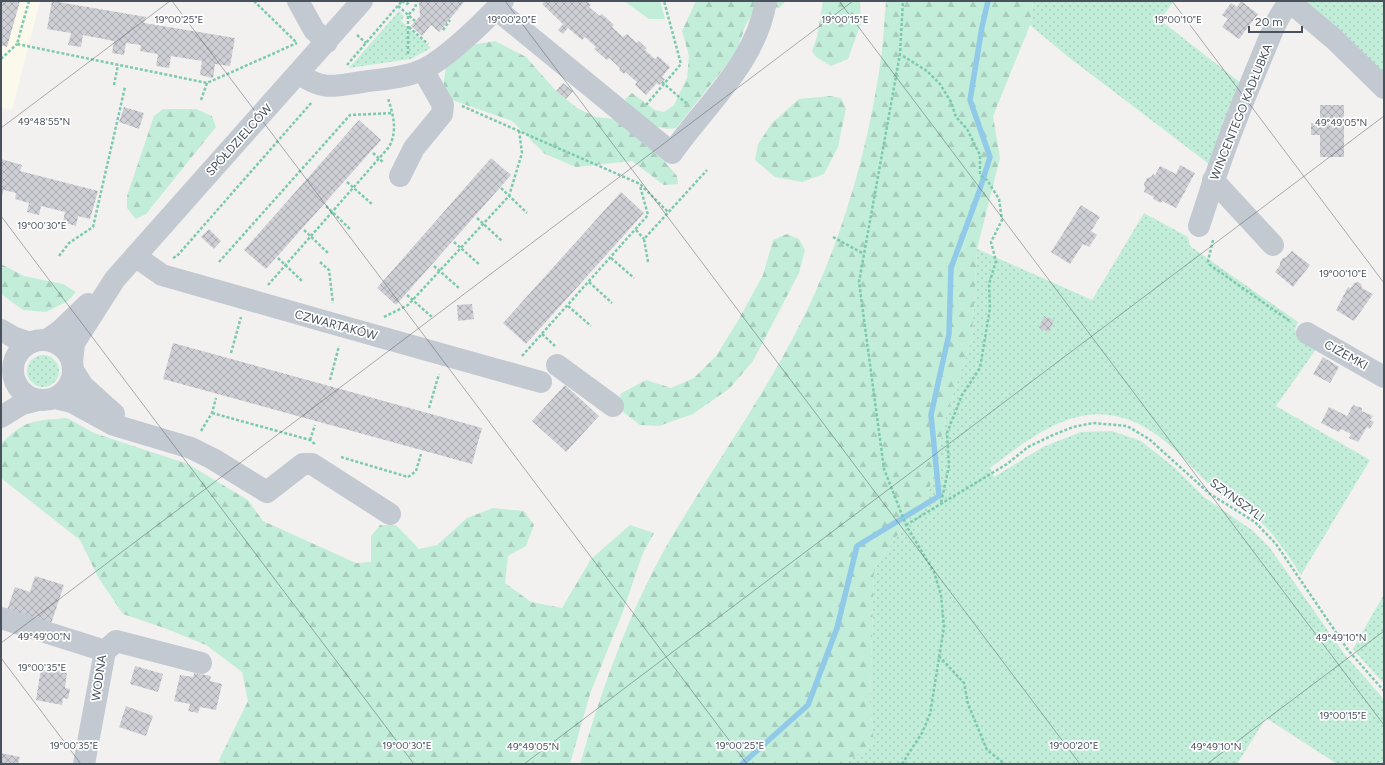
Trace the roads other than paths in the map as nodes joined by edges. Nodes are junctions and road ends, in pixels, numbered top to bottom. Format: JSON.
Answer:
{"nodes":[{"id":1,"x":298,"y":1,"type":"edge"},
{"id":2,"x":362,"y":1,"type":"edge"},
{"id":3,"x":766,"y":1,"type":"edge"},
{"id":4,"x":1289,"y":2,"type":"edge"},
{"id":5,"x":499,"y":5,"type":"edge"},
{"id":6,"x":327,"y":42,"type":"junction"},
{"id":7,"x":415,"y":63,"type":"junction"},
{"id":8,"x":299,"y":74,"type":"junction"},
{"id":9,"x":1384,"y":88,"type":"edge"},
{"id":10,"x":400,"y":176,"type":"dead end"},
{"id":11,"x":1213,"y":180,"type":"junction"},
{"id":12,"x":1207,"y":230,"type":"road end"},
{"id":13,"x":1273,"y":245,"type":"dead end"},
{"id":14,"x":135,"y":256,"type":"junction"},
{"id":15,"x":115,"y":279,"type":"junction"},
{"id":16,"x":1,"y":330,"type":"edge"},
{"id":17,"x":1307,"y":333,"type":"road end"},
{"id":18,"x":39,"y":341,"type":"junction"},
{"id":19,"x":1,"y":347,"type":"edge"},
{"id":20,"x":557,"y":365,"type":"dead end"},
{"id":21,"x":72,"y":366,"type":"junction"},
{"id":22,"x":13,"y":374,"type":"junction"},
{"id":23,"x":1384,"y":377,"type":"edge"},
{"id":24,"x":541,"y":382,"type":"dead end"},
{"id":25,"x":1,"y":399,"type":"edge"},
{"id":26,"x":46,"y":399,"type":"junction"},
{"id":27,"x":613,"y":406,"type":"dead end"},
{"id":28,"x":1,"y":417,"type":"edge"},
{"id":29,"x":132,"y":429,"type":"junction"},
{"id":30,"x":390,"y":514,"type":"dead end"},
{"id":31,"x":1,"y":618,"type":"edge"},
{"id":32,"x":105,"y":651,"type":"junction"},
{"id":33,"x":201,"y":663,"type":"dead end"},
{"id":34,"x":84,"y":764,"type":"edge"}],
"edges":[{"from":1,"to":6,"type":"street"},
{"from":2,"to":6,"type":"street","name":"SPÓŁDZIELCÓW"},
{"from":3,"to":5,"type":"street"},
{"from":4,"to":9,"type":"street"},
{"from":4,"to":11,"type":"street","name":"WINCENTEGO KADŁUBKA"},
{"from":5,"to":7,"type":"street"},
{"from":6,"to":8,"type":"street","name":"SPÓŁDZIELCÓW"},
{"from":7,"to":8,"type":"street"},
{"from":7,"to":10,"type":"street"},
{"from":8,"to":14,"type":"street","name":"SPÓŁDZIELCÓW"},
{"from":11,"to":12,"type":"street","name":"WINCENTEGO KADŁUBKA"},
{"from":11,"to":13,"type":"street"},
{"from":14,"to":15,"type":"street","name":"SPÓŁDZIELCÓW"},
{"from":14,"to":24,"type":"street","name":"CZWARTAKÓW"},
{"from":15,"to":18,"type":"street","name":"SPÓŁDZIELCÓW"},
{"from":15,"to":21,"type":"street","name":"SPÓŁDZIELCÓW"},
{"from":16,"to":18,"type":"street"},
{"from":17,"to":23,"type":"street","name":"CIŻEMKI"},
{"from":18,"to":21,"type":"street"},
{"from":18,"to":22,"type":"street"},
{"from":19,"to":22,"type":"street"},
{"from":20,"to":27,"type":"street"},
{"from":21,"to":26,"type":"street"},
{"from":21,"to":29,"type":"street"},
{"from":22,"to":25,"type":"street"},
{"from":22,"to":26,"type":"street"},
{"from":26,"to":28,"type":"street"},
{"from":26,"to":29,"type":"street"},
{"from":29,"to":30,"type":"street"},
{"from":31,"to":32,"type":"street","name":"WODNA"},
{"from":32,"to":33,"type":"street"},
{"from":32,"to":34,"type":"street","name":"WODNA"}]}
